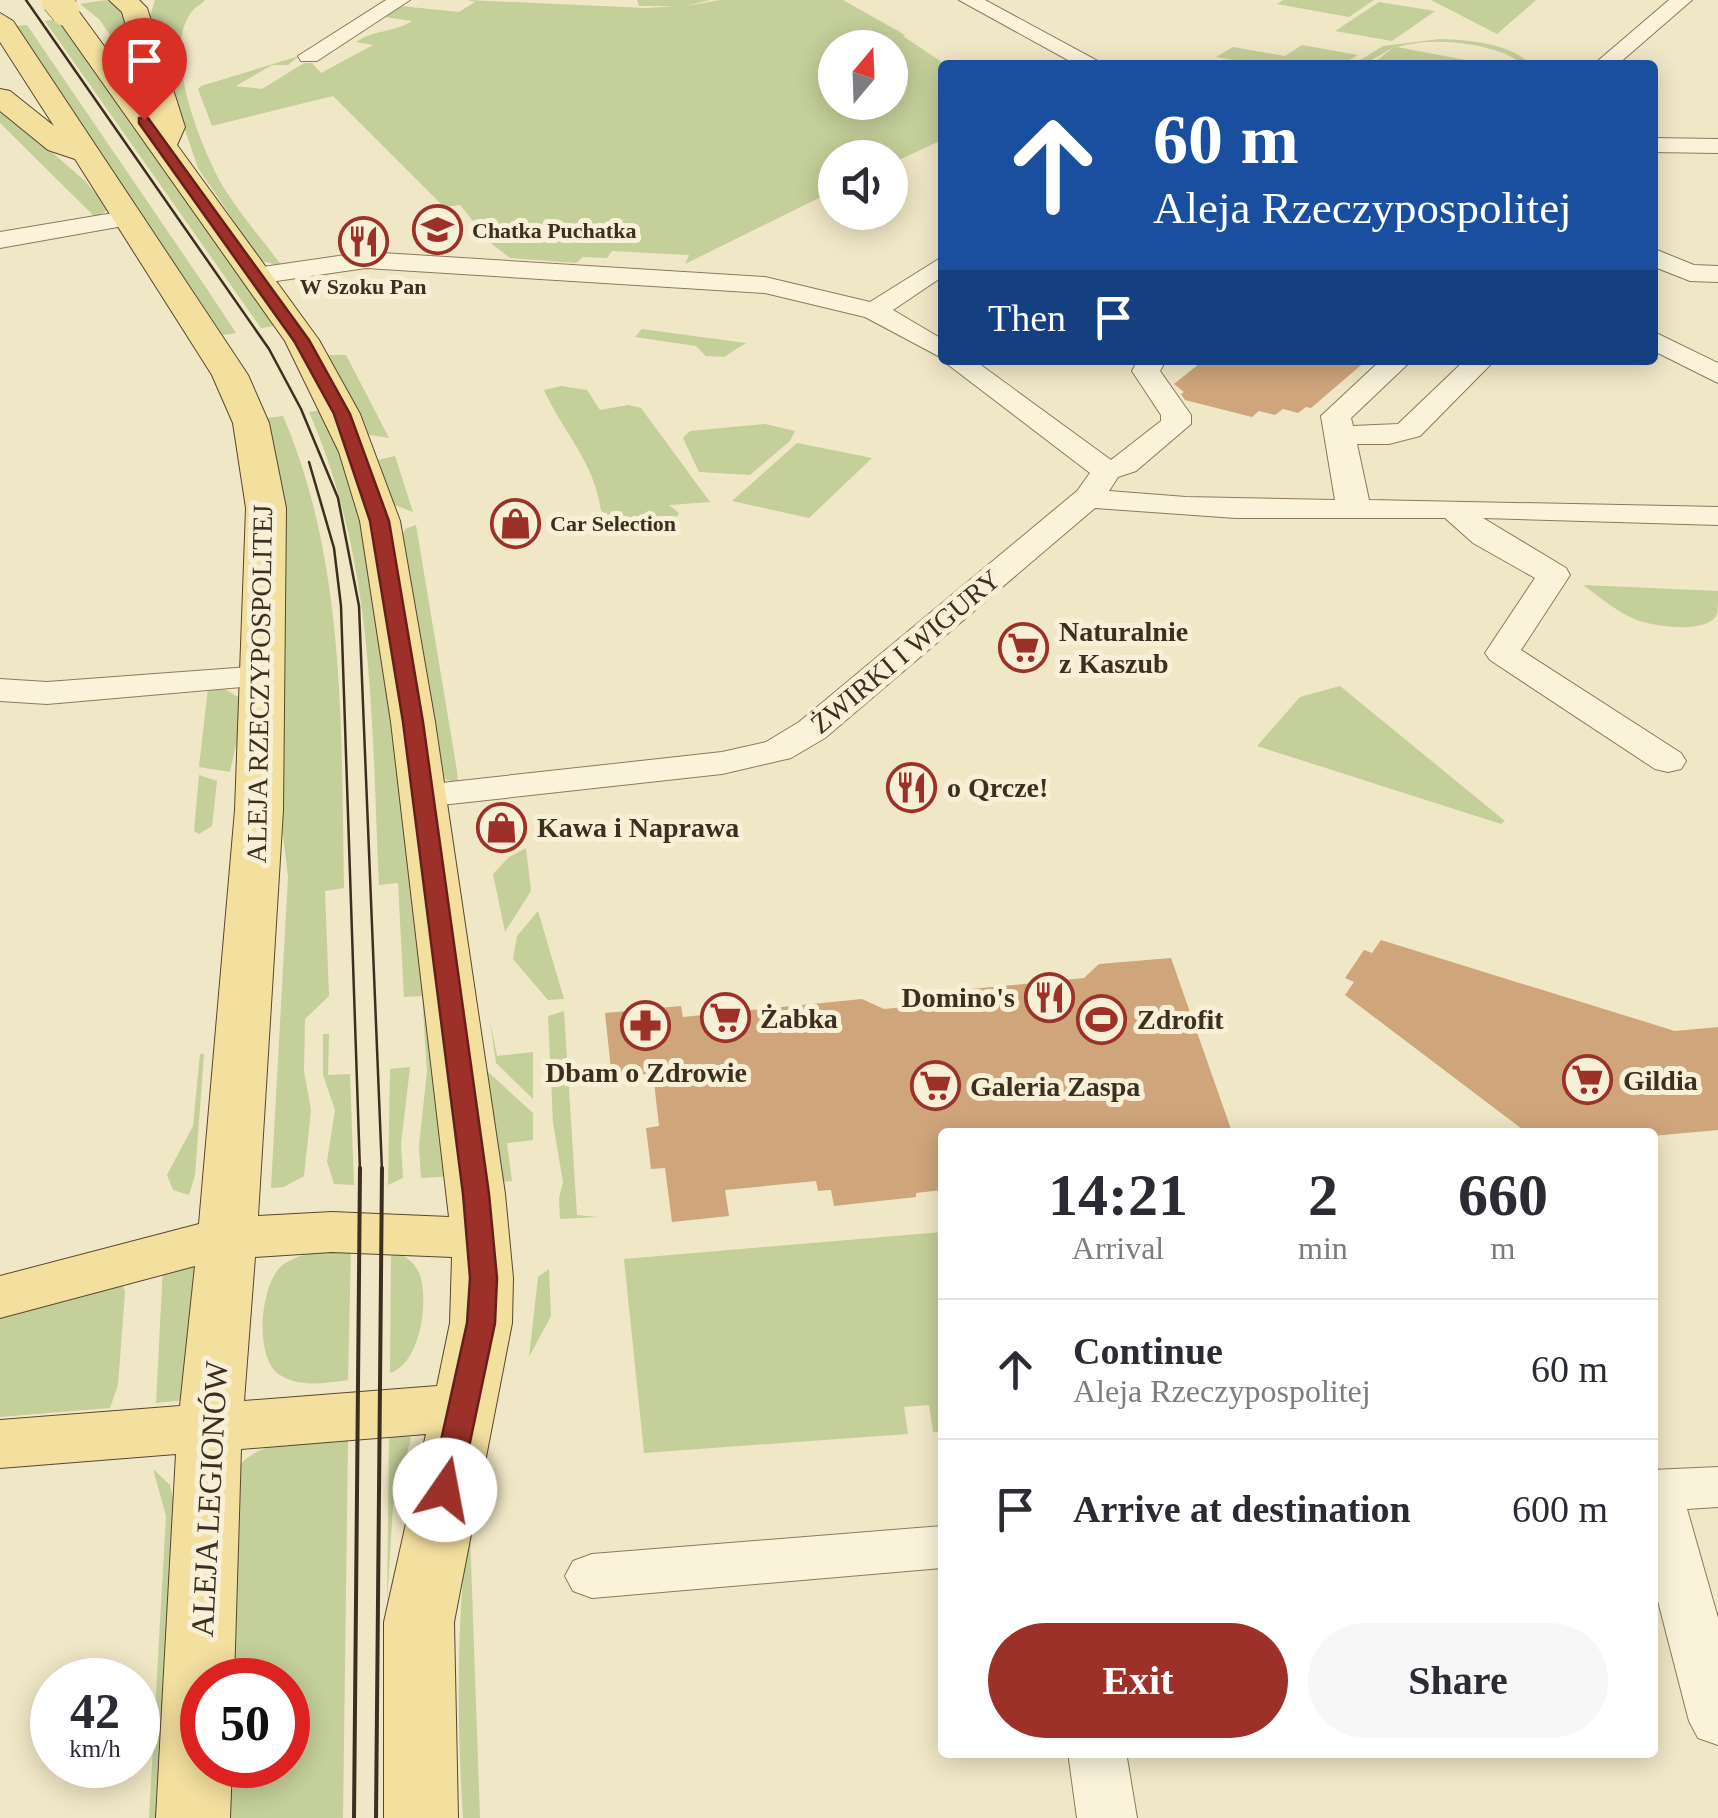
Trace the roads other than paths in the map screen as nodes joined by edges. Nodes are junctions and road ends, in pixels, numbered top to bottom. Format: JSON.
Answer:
{"nodes":[{"id":1,"x":400,"y":0,"type":"edge"},
{"id":2,"x":969,"y":0,"type":"edge"},
{"id":3,"x":1682,"y":0,"type":"edge"},
{"id":4,"x":134,"y":3,"type":"edge"},
{"id":5,"x":25,"y":9,"type":"edge"},
{"id":6,"x":309,"y":56,"type":"dead end"},
{"id":7,"x":1084,"y":60,"type":"edge"},
{"id":8,"x":1610,"y":60,"type":"edge"},
{"id":9,"x":0,"y":97,"type":"edge"},
{"id":10,"x":1658,"y":144,"type":"edge"},
{"id":11,"x":1718,"y":146,"type":"edge"},
{"id":12,"x":164,"y":149,"type":"junction"},
{"id":13,"x":93,"y":161,"type":"junction"},
{"id":14,"x":131,"y":218,"type":"junction"},
{"id":15,"x":0,"y":240,"type":"edge"},
{"id":16,"x":1658,"y":259,"type":"edge"},
{"id":17,"x":938,"y":268,"type":"edge"},
{"id":18,"x":1718,"y":274,"type":"edge"},
{"id":19,"x":256,"y":276,"type":"junction"},
{"id":20,"x":874,"y":311,"type":"junction"},
{"id":21,"x":1658,"y":341,"type":"edge"},
{"id":22,"x":938,"y":348,"type":"edge"},
{"id":23,"x":962,"y":365,"type":"edge"},
{"id":24,"x":1149,"y":365,"type":"edge"},
{"id":25,"x":1392,"y":365,"type":"edge"},
{"id":26,"x":1476,"y":365,"type":"edge"},
{"id":27,"x":1718,"y":374,"type":"edge"},
{"id":28,"x":1337,"y":434,"type":"junction"},
{"id":29,"x":1098,"y":484,"type":"junction"},
{"id":30,"x":1356,"y":509,"type":"junction"},
{"id":31,"x":1454,"y":510,"type":"junction"},
{"id":32,"x":1718,"y":516,"type":"edge"},
{"id":33,"x":0,"y":659,"type":"edge"},
{"id":34,"x":263,"y":677,"type":"junction"},
{"id":35,"x":1,"y":689,"type":"edge"},
{"id":36,"x":1668,"y":761,"type":"dead end"},
{"id":37,"x":422,"y":796,"type":"junction"},
{"id":38,"x":229,"y":1239,"type":"junction"},
{"id":39,"x":480,"y":1240,"type":"junction"},
{"id":40,"x":0,"y":1297,"type":"edge"},
{"id":41,"x":464,"y":1406,"type":"junction"},
{"id":42,"x":210,"y":1426,"type":"junction"},
{"id":43,"x":0,"y":1444,"type":"edge"},
{"id":44,"x":1718,"y":1487,"type":"edge"},
{"id":45,"x":1658,"y":1490,"type":"edge"},
{"id":46,"x":1658,"y":1504,"type":"edge"},
{"id":47,"x":938,"y":1547,"type":"edge"},
{"id":48,"x":592,"y":1576,"type":"dead end"},
{"id":49,"x":1718,"y":1721,"type":"edge"},
{"id":50,"x":1098,"y":1758,"type":"edge"},
{"id":51,"x":193,"y":1818,"type":"edge"},
{"id":52,"x":421,"y":1818,"type":"edge"},
{"id":53,"x":1106,"y":1818,"type":"edge"}],
"edges":[{"from":1,"to":6,"type":"street"},
{"from":2,"to":7,"type":"street"},
{"from":3,"to":8,"type":"street"},
{"from":4,"to":12,"type":"main road"},
{"from":5,"to":12,"type":"main road","name":"ALEJA RZECZYPOSPOLITEJ"},
{"from":5,"to":13,"type":"main road","name":"ALEJA RZECZYPOSPOLITEJ"},
{"from":9,"to":13,"type":"main road"},
{"from":10,"to":11,"type":"street"},
{"from":12,"to":19,"type":"main road","name":"ALEJA RZECZYPOSPOLITEJ"},
{"from":13,"to":14,"type":"main road","name":"ALEJA RZECZYPOSPOLITEJ"},
{"from":14,"to":15,"type":"street"},
{"from":14,"to":34,"type":"main road","name":"ALEJA RZECZYPOSPOLITEJ"},
{"from":16,"to":18,"type":"street"},
{"from":17,"to":20,"type":"street"},
{"from":19,"to":20,"type":"street"},
{"from":19,"to":37,"type":"main road","name":"ALEJA RZECZYPOSPOLITEJ"},
{"from":20,"to":22,"type":"street"},
{"from":21,"to":27,"type":"street"},
{"from":23,"to":29,"type":"street"},
{"from":24,"to":29,"type":"street","name":"ŻWIRKI I WIGURY"},
{"from":25,"to":28,"type":"street"},
{"from":26,"to":28,"type":"street"},
{"from":28,"to":30,"type":"street"},
{"from":29,"to":30,"type":"street"},
{"from":29,"to":37,"type":"street","name":"ŻWIRKI I WIGURY"},
{"from":30,"to":31,"type":"street"},
{"from":31,"to":32,"type":"street"},
{"from":31,"to":36,"type":"street"},
{"from":33,"to":35,"type":"street"},
{"from":34,"to":35,"type":"street"},
{"from":34,"to":38,"type":"main road","name":"ALEJA RZECZYPOSPOLITEJ"},
{"from":37,"to":39,"type":"main road","name":"ALEJA RZECZYPOSPOLITEJ"},
{"from":38,"to":39,"type":"main road"},
{"from":38,"to":40,"type":"main road"},
{"from":38,"to":42,"type":"main road","name":"ALEJA LEGIONÓW"},
{"from":39,"to":41,"type":"main road"},
{"from":41,"to":42,"type":"main road"},
{"from":41,"to":52,"type":"main road"},
{"from":42,"to":43,"type":"main road"},
{"from":42,"to":51,"type":"main road","name":"ALEJA LEGIONÓW"},
{"from":44,"to":45,"type":"street"},
{"from":46,"to":49,"type":"street"},
{"from":47,"to":48,"type":"street"},
{"from":50,"to":53,"type":"street"}]}
